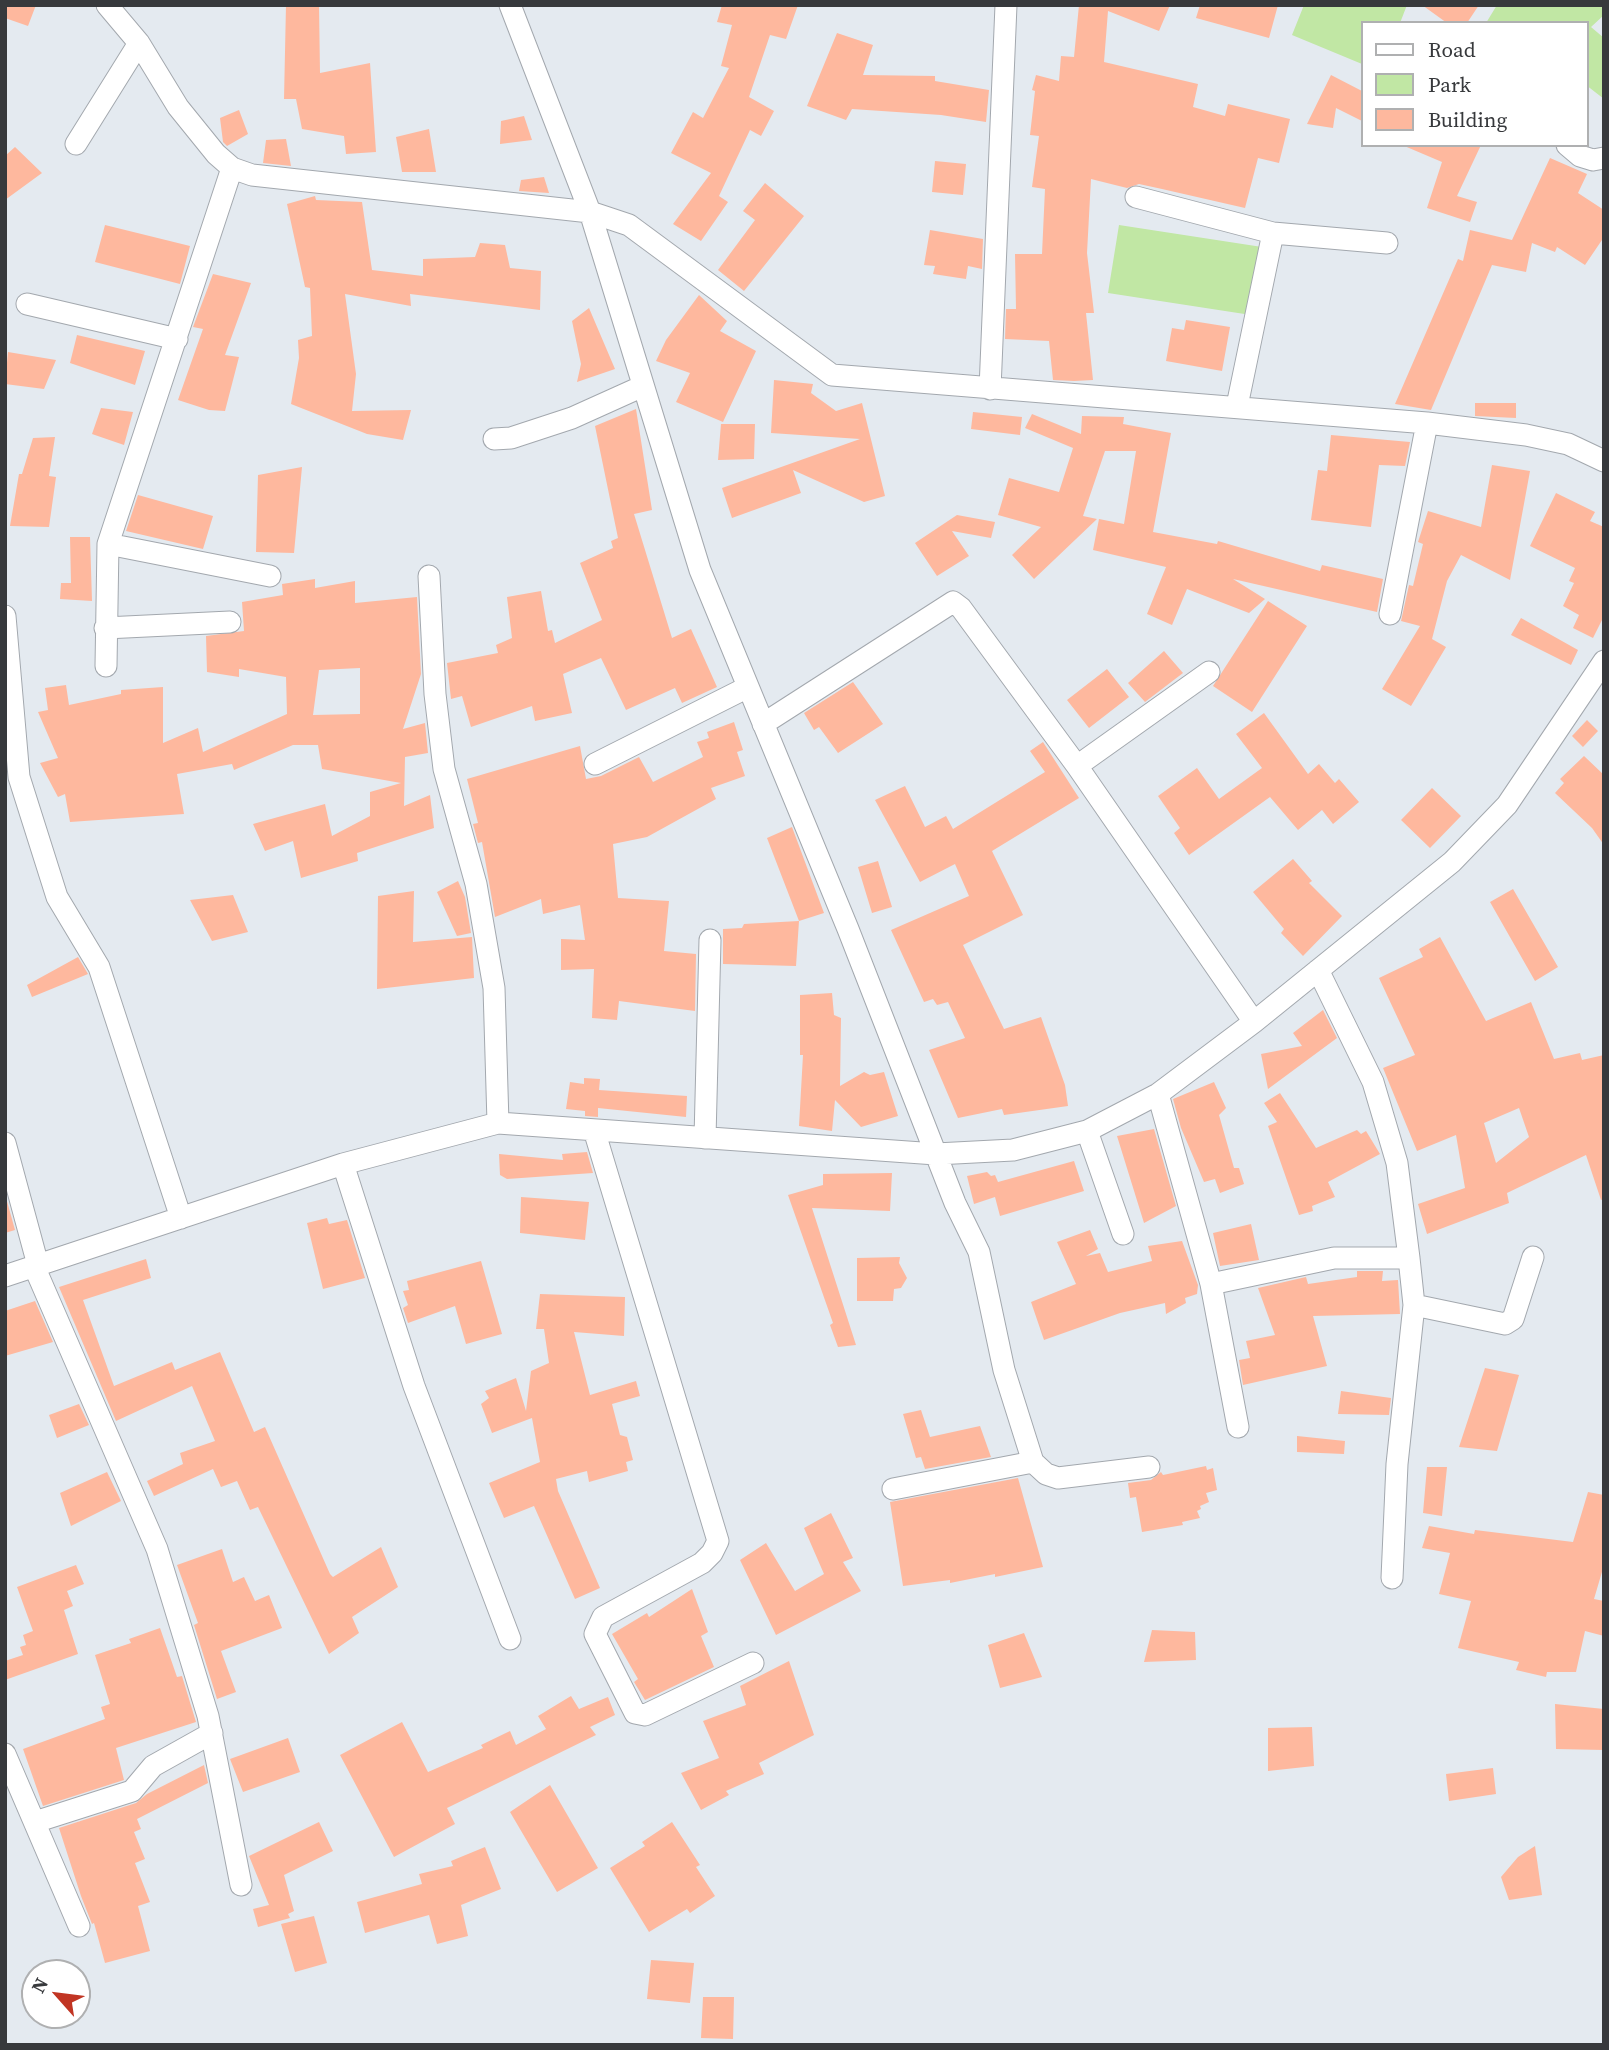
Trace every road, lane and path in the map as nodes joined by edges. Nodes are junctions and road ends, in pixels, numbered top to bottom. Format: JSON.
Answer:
{"nodes":[{"id":1,"x":107,"y":5,"type":"edge"},
{"id":2,"x":510,"y":5,"type":"edge"},
{"id":3,"x":1006,"y":5,"type":"edge"},
{"id":4,"x":139,"y":43,"type":"junction"},
{"id":5,"x":76,"y":144,"type":"dead end"},
{"id":6,"x":1569,"y":147,"type":"edge"},
{"id":7,"x":1604,"y":158,"type":"edge"},
{"id":8,"x":232,"y":168,"type":"junction"},
{"id":9,"x":1136,"y":197,"type":"dead end"},
{"id":10,"x":590,"y":212,"type":"junction"},
{"id":11,"x":1273,"y":233,"type":"junction"},
{"id":12,"x":1387,"y":243,"type":"dead end"},
{"id":13,"x":27,"y":304,"type":"dead end"},
{"id":14,"x":177,"y":339,"type":"junction"},
{"id":15,"x":643,"y":386,"type":"junction"},
{"id":16,"x":990,"y":389,"type":"junction"},
{"id":17,"x":1237,"y":406,"type":"junction"},
{"id":18,"x":1427,"y":423,"type":"junction"},
{"id":19,"x":494,"y":439,"type":"dead end"},
{"id":20,"x":1604,"y":461,"type":"edge"},
{"id":21,"x":108,"y":544,"type":"junction"},
{"id":22,"x":270,"y":576,"type":"dead end"},
{"id":23,"x":429,"y":576,"type":"dead end"},
{"id":24,"x":1390,"y":614,"type":"dead end"},
{"id":25,"x":5,"y":616,"type":"edge"},
{"id":26,"x":230,"y":622,"type":"dead end"},
{"id":27,"x":105,"y":628,"type":"junction"},
{"id":28,"x":1604,"y":661,"type":"edge"},
{"id":29,"x":106,"y":666,"type":"dead end"},
{"id":30,"x":1209,"y":672,"type":"dead end"},
{"id":31,"x":748,"y":687,"type":"junction"},
{"id":32,"x":763,"y":724,"type":"junction"},
{"id":33,"x":595,"y":764,"type":"dead end"},
{"id":34,"x":1077,"y":766,"type":"junction"},
{"id":35,"x":12,"y":778,"type":"edge"},
{"id":36,"x":709,"y":940,"type":"dead end"},
{"id":37,"x":1318,"y":970,"type":"junction"},
{"id":38,"x":1254,"y":1022,"type":"junction"},
{"id":39,"x":1158,"y":1094,"type":"junction"},
{"id":40,"x":498,"y":1123,"type":"junction"},
{"id":41,"x":594,"y":1130,"type":"junction"},
{"id":42,"x":1087,"y":1131,"type":"junction"},
{"id":43,"x":705,"y":1138,"type":"junction"},
{"id":44,"x":5,"y":1143,"type":"edge"},
{"id":45,"x":936,"y":1154,"type":"junction"},
{"id":46,"x":343,"y":1164,"type":"junction"},
{"id":47,"x":181,"y":1218,"type":"junction"},
{"id":48,"x":1123,"y":1234,"type":"dead end"},
{"id":49,"x":1533,"y":1257,"type":"dead end"},
{"id":50,"x":1409,"y":1258,"type":"junction"},
{"id":51,"x":36,"y":1266,"type":"junction"},
{"id":52,"x":5,"y":1276,"type":"edge"},
{"id":53,"x":1210,"y":1284,"type":"junction"},
{"id":54,"x":1414,"y":1305,"type":"junction"},
{"id":55,"x":1238,"y":1427,"type":"dead end"},
{"id":56,"x":1033,"y":1462,"type":"junction"},
{"id":57,"x":1149,"y":1467,"type":"dead end"},
{"id":58,"x":894,"y":1489,"type":"dead end"},
{"id":59,"x":1392,"y":1578,"type":"dead end"},
{"id":60,"x":510,"y":1639,"type":"dead end"},
{"id":61,"x":752,"y":1663,"type":"dead end"},
{"id":62,"x":212,"y":1733,"type":"junction"},
{"id":63,"x":5,"y":1754,"type":"edge"},
{"id":64,"x":35,"y":1822,"type":"junction"},
{"id":65,"x":241,"y":1885,"type":"dead end"},
{"id":66,"x":79,"y":1926,"type":"dead end"}],
"edges":[{"from":1,"to":4,"type":"street"},
{"from":2,"to":10,"type":"street"},
{"from":3,"to":16,"type":"street"},
{"from":4,"to":5,"type":"street"},
{"from":4,"to":8,"type":"street"},
{"from":6,"to":7,"type":"street"},
{"from":8,"to":10,"type":"street"},
{"from":8,"to":14,"type":"street"},
{"from":9,"to":11,"type":"street"},
{"from":10,"to":15,"type":"street"},
{"from":10,"to":16,"type":"street"},
{"from":11,"to":12,"type":"street"},
{"from":11,"to":17,"type":"street"},
{"from":13,"to":14,"type":"street"},
{"from":14,"to":21,"type":"street"},
{"from":15,"to":19,"type":"street"},
{"from":15,"to":31,"type":"street"},
{"from":16,"to":17,"type":"street"},
{"from":17,"to":18,"type":"street"},
{"from":18,"to":20,"type":"street"},
{"from":18,"to":24,"type":"street"},
{"from":21,"to":22,"type":"street"},
{"from":21,"to":27,"type":"street"},
{"from":23,"to":40,"type":"street"},
{"from":25,"to":35,"type":"street"},
{"from":26,"to":27,"type":"street"},
{"from":27,"to":29,"type":"street"},
{"from":28,"to":37,"type":"street"},
{"from":30,"to":34,"type":"street"},
{"from":31,"to":32,"type":"street"},
{"from":31,"to":33,"type":"street"},
{"from":32,"to":34,"type":"street"},
{"from":32,"to":45,"type":"street"},
{"from":34,"to":38,"type":"street"},
{"from":35,"to":47,"type":"street"},
{"from":36,"to":43,"type":"street"},
{"from":37,"to":38,"type":"street"},
{"from":37,"to":50,"type":"street"},
{"from":38,"to":39,"type":"street"},
{"from":39,"to":42,"type":"street"},
{"from":39,"to":53,"type":"street"},
{"from":40,"to":41,"type":"street"},
{"from":40,"to":46,"type":"street"},
{"from":41,"to":43,"type":"street"},
{"from":41,"to":61,"type":"street"},
{"from":42,"to":45,"type":"street"},
{"from":42,"to":48,"type":"street"},
{"from":43,"to":45,"type":"street"},
{"from":44,"to":51,"type":"street"},
{"from":45,"to":56,"type":"street"},
{"from":46,"to":47,"type":"street"},
{"from":46,"to":60,"type":"street"},
{"from":47,"to":51,"type":"street"},
{"from":49,"to":54,"type":"street"},
{"from":50,"to":53,"type":"street"},
{"from":50,"to":54,"type":"street"},
{"from":51,"to":52,"type":"street"},
{"from":51,"to":62,"type":"street"},
{"from":53,"to":55,"type":"street"},
{"from":54,"to":59,"type":"street"},
{"from":56,"to":57,"type":"street"},
{"from":56,"to":58,"type":"street"},
{"from":62,"to":64,"type":"street"},
{"from":62,"to":65,"type":"street"},
{"from":63,"to":64,"type":"street"},
{"from":64,"to":66,"type":"street"}]}
